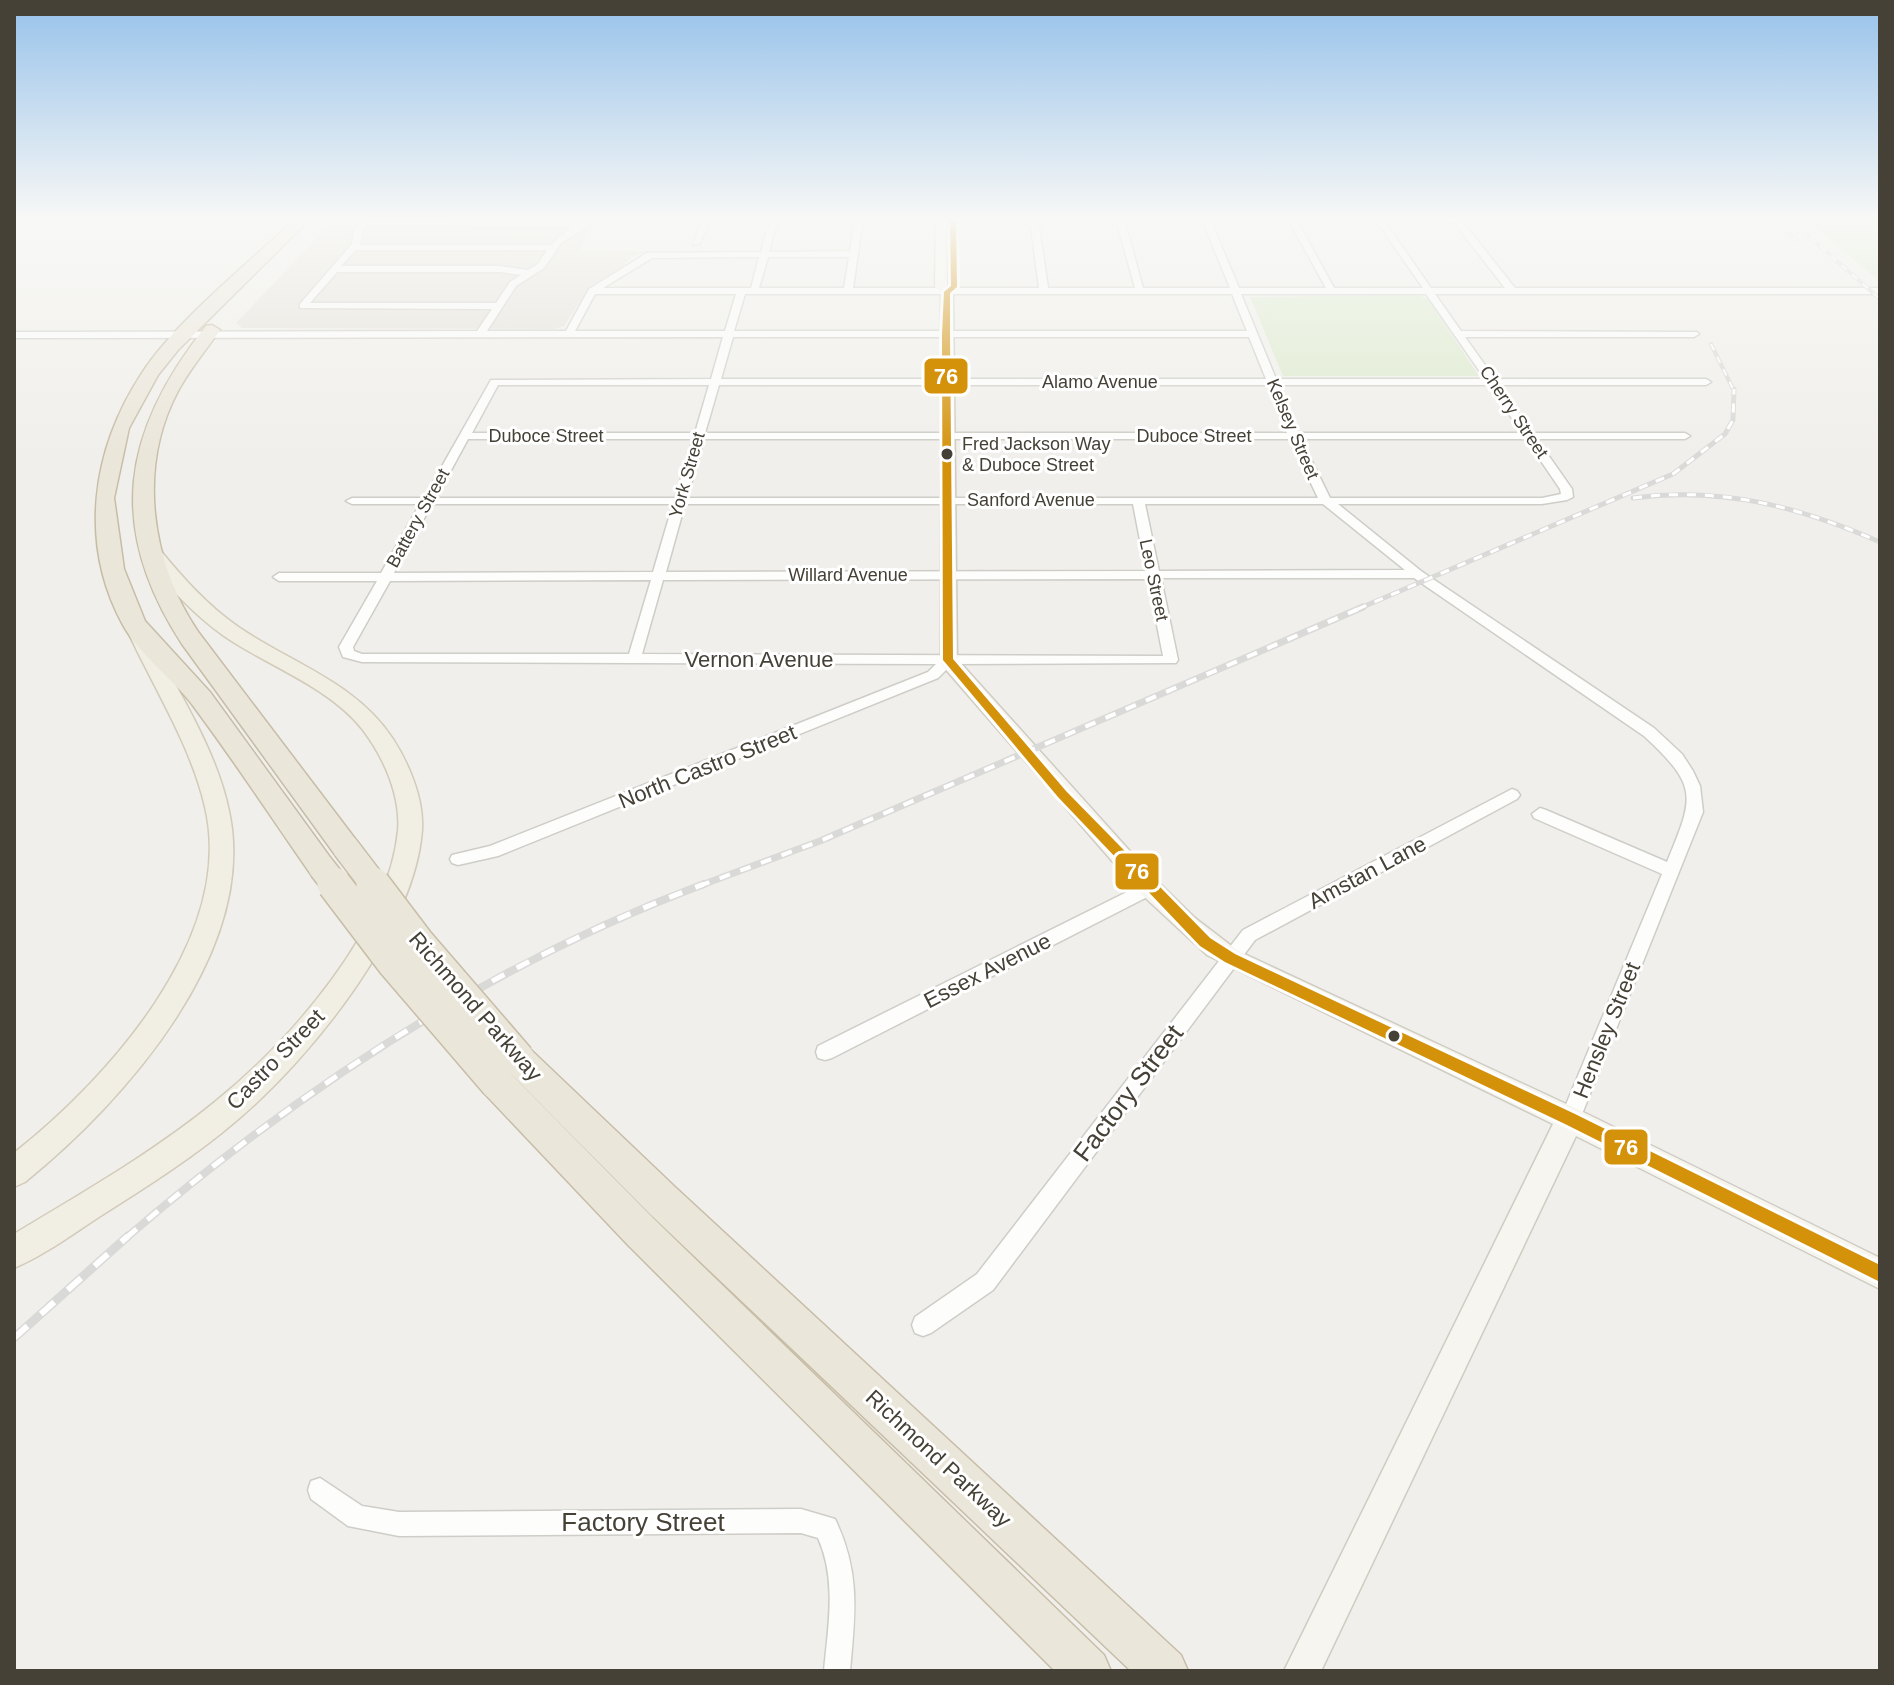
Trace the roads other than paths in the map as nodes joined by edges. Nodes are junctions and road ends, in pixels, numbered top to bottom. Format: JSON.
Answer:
{"nodes":[{"id":1,"x":223,"y":298,"type":"edge"},
{"id":2,"x":244,"y":298,"type":"edge"},
{"id":3,"x":310,"y":298,"type":"edge"},
{"id":4,"x":502,"y":298,"type":"edge"},
{"id":5,"x":588,"y":298,"type":"edge"},
{"id":6,"x":745,"y":298,"type":"edge"},
{"id":7,"x":947,"y":298,"type":"edge"},
{"id":8,"x":1238,"y":298,"type":"edge"},
{"id":9,"x":1433,"y":298,"type":"edge"},
{"id":10,"x":497,"y":306,"type":"junction"},
{"id":11,"x":381,"y":319,"type":"junction"},
{"id":12,"x":385,"y":333,"type":"junction"},
{"id":13,"x":481,"y":333,"type":"junction"},
{"id":14,"x":186,"y":334,"type":"junction"},
{"id":15,"x":209,"y":334,"type":"junction"},
{"id":16,"x":347,"y":334,"type":"junction"},
{"id":17,"x":569,"y":334,"type":"junction"},
{"id":18,"x":1253,"y":334,"type":"junction"},
{"id":19,"x":1461,"y":334,"type":"junction"},
{"id":20,"x":1694,"y":334,"type":"dead end"},
{"id":21,"x":14,"y":335,"type":"edge"},
{"id":22,"x":728,"y":335,"type":"junction"},
{"id":23,"x":946,"y":335,"type":"junction"},
{"id":24,"x":495,"y":382,"type":"joint"},
{"id":25,"x":715,"y":382,"type":"junction"},
{"id":26,"x":945,"y":382,"type":"junction"},
{"id":27,"x":1273,"y":382,"type":"junction"},
{"id":28,"x":1494,"y":382,"type":"junction"},
{"id":29,"x":1706,"y":382,"type":"dead end"},
{"id":30,"x":1529,"y":435,"type":"junction"},
{"id":31,"x":464,"y":436,"type":"junction"},
{"id":32,"x":698,"y":436,"type":"junction"},
{"id":33,"x":946,"y":436,"type":"junction"},
{"id":34,"x":1294,"y":436,"type":"junction"},
{"id":35,"x":1685,"y":436,"type":"dead end"},
{"id":36,"x":1567,"y":497,"type":"joint"},
{"id":37,"x":428,"y":500,"type":"junction"},
{"id":38,"x":680,"y":500,"type":"junction"},
{"id":39,"x":947,"y":500,"type":"junction"},
{"id":40,"x":1138,"y":500,"type":"junction"},
{"id":41,"x":352,"y":501,"type":"dead end"},
{"id":42,"x":1326,"y":501,"type":"junction"},
{"id":43,"x":153,"y":554,"type":"junction"},
{"id":44,"x":1417,"y":574,"type":"junction"},
{"id":45,"x":946,"y":575,"type":"junction"},
{"id":46,"x":1153,"y":575,"type":"junction"},
{"id":47,"x":386,"y":576,"type":"junction"},
{"id":48,"x":658,"y":576,"type":"junction"},
{"id":49,"x":279,"y":577,"type":"dead end"},
{"id":50,"x":134,"y":624,"type":"junction"},
{"id":51,"x":348,"y":654,"type":"joint"},
{"id":52,"x":634,"y":659,"type":"junction"},
{"id":53,"x":948,"y":660,"type":"junction"},
{"id":54,"x":1171,"y":660,"type":"joint"},
{"id":55,"x":1512,"y":795,"type":"dead end"},
{"id":56,"x":1540,"y":814,"type":"dead end"},
{"id":57,"x":334,"y":858,"type":"junction"},
{"id":58,"x":458,"y":859,"type":"dead end"},
{"id":59,"x":1671,"y":871,"type":"junction"},
{"id":60,"x":1149,"y":888,"type":"junction"},
{"id":61,"x":1230,"y":958,"type":"junction"},
{"id":62,"x":825,"y":1052,"type":"dead end"},
{"id":63,"x":508,"y":1071,"type":"junction"},
{"id":64,"x":1570,"y":1119,"type":"junction"},
{"id":65,"x":14,"y":1172,"type":"edge"},
{"id":66,"x":14,"y":1252,"type":"edge"},
{"id":67,"x":1880,"y":1274,"type":"edge"},
{"id":68,"x":923,"y":1325,"type":"dead end"},
{"id":69,"x":320,"y":1490,"type":"dead end"},
{"id":70,"x":837,"y":1671,"type":"edge"},
{"id":71,"x":1088,"y":1671,"type":"edge"},
{"id":72,"x":1165,"y":1671,"type":"edge"},
{"id":73,"x":1302,"y":1671,"type":"edge"}],
"edges":[{"from":1,"to":14,"type":"highway","name":"Richmond Parkway"},
{"from":2,"to":15,"type":"highway","name":"Richmond Parkway"},
{"from":3,"to":11,"type":"street"},
{"from":4,"to":10,"type":"street"},
{"from":5,"to":17,"type":"street"},
{"from":6,"to":22,"type":"street","name":"York Street"},
{"from":7,"to":23,"type":"street"},
{"from":8,"to":18,"type":"street","name":"Kelsey Street"},
{"from":9,"to":19,"type":"street","name":"Cherry Street"},
{"from":10,"to":11,"type":"street"},
{"from":10,"to":13,"type":"street"},
{"from":11,"to":12,"type":"street"},
{"from":11,"to":16,"type":"street"},
{"from":12,"to":13,"type":"street"},
{"from":12,"to":16,"type":"street"},
{"from":13,"to":17,"type":"street"},
{"from":14,"to":15,"type":"street"},
{"from":14,"to":21,"type":"street"},
{"from":14,"to":50,"type":"highway","name":"Richmond Parkway"},
{"from":15,"to":16,"type":"street"},
{"from":15,"to":43,"type":"highway","name":"Richmond Parkway"},
{"from":17,"to":22,"type":"street"},
{"from":18,"to":23,"type":"street"},
{"from":18,"to":27,"type":"street","name":"Kelsey Street"},
{"from":19,"to":20,"type":"street"},
{"from":19,"to":28,"type":"street","name":"Cherry Street"},
{"from":22,"to":23,"type":"street"},
{"from":22,"to":25,"type":"street","name":"York Street"},
{"from":23,"to":26,"type":"street"},
{"from":24,"to":25,"type":"street","name":"Alamo Avenue"},
{"from":24,"to":31,"type":"street","name":"Battery Street"},
{"from":25,"to":26,"type":"street","name":"Alamo Avenue"},
{"from":25,"to":32,"type":"street","name":"York Street"},
{"from":26,"to":27,"type":"street","name":"Alamo Avenue"},
{"from":26,"to":33,"type":"street"},
{"from":27,"to":28,"type":"street","name":"Alamo Avenue"},
{"from":27,"to":34,"type":"street","name":"Kelsey Street"},
{"from":28,"to":29,"type":"street","name":"Alamo Avenue"},
{"from":28,"to":30,"type":"street","name":"Cherry Street"},
{"from":30,"to":34,"type":"street","name":"Duboce Street"},
{"from":30,"to":35,"type":"street","name":"Duboce Street"},
{"from":30,"to":36,"type":"street","name":"Cherry Street"},
{"from":31,"to":32,"type":"street","name":"Duboce Street"},
{"from":31,"to":37,"type":"street","name":"Battery Street"},
{"from":32,"to":33,"type":"street","name":"Duboce Street"},
{"from":32,"to":38,"type":"street","name":"York Street"},
{"from":33,"to":34,"type":"street","name":"Duboce Street"},
{"from":33,"to":39,"type":"street"},
{"from":34,"to":42,"type":"street","name":"Kelsey Street"},
{"from":36,"to":42,"type":"street","name":"Sanford Avenue"},
{"from":37,"to":38,"type":"street","name":"Sanford Avenue"},
{"from":37,"to":41,"type":"street","name":"Sanford Avenue"},
{"from":37,"to":47,"type":"street","name":"Battery Street"},
{"from":38,"to":39,"type":"street","name":"Sanford Avenue"},
{"from":38,"to":48,"type":"street","name":"York Street"},
{"from":39,"to":40,"type":"street","name":"Sanford Avenue"},
{"from":39,"to":45,"type":"street"},
{"from":40,"to":42,"type":"street","name":"Sanford Avenue"},
{"from":40,"to":46,"type":"street","name":"Leo Street"},
{"from":42,"to":44,"type":"street","name":"Kelsey Street"},
{"from":43,"to":57,"type":"highway","name":"Richmond Parkway"},
{"from":43,"to":66,"type":"main road","name":"Castro Street"},
{"from":44,"to":46,"type":"street","name":"Willard Avenue"},
{"from":44,"to":59,"type":"street","name":"Hensley Street"},
{"from":45,"to":46,"type":"street","name":"Willard Avenue"},
{"from":45,"to":48,"type":"street","name":"Willard Avenue"},
{"from":45,"to":53,"type":"street"},
{"from":46,"to":54,"type":"street","name":"Leo Street"},
{"from":47,"to":48,"type":"street","name":"Willard Avenue"},
{"from":47,"to":49,"type":"street","name":"Willard Avenue"},
{"from":47,"to":51,"type":"street","name":"Battery Street"},
{"from":48,"to":52,"type":"street","name":"York Street"},
{"from":50,"to":57,"type":"highway","name":"Richmond Parkway"},
{"from":50,"to":65,"type":"main road"},
{"from":51,"to":52,"type":"street","name":"Vernon Avenue"},
{"from":52,"to":53,"type":"street","name":"Vernon Avenue"},
{"from":53,"to":54,"type":"street","name":"Vernon Avenue"},
{"from":53,"to":58,"type":"street","name":"North Castro Street"},
{"from":53,"to":60,"type":"street"},
{"from":55,"to":61,"type":"street","name":"Amstan Lane"},
{"from":56,"to":59,"type":"street"},
{"from":57,"to":63,"type":"highway","name":"Richmond Parkway","bridge":true},
{"from":59,"to":64,"type":"street","name":"Hensley Street"},
{"from":60,"to":61,"type":"street"},
{"from":60,"to":62,"type":"street","name":"Essex Avenue"},
{"from":61,"to":64,"type":"street"},
{"from":61,"to":68,"type":"street","name":"Factory Street"},
{"from":63,"to":71,"type":"highway","name":"Richmond Parkway"},
{"from":63,"to":72,"type":"highway","name":"Richmond Parkway"},
{"from":64,"to":67,"type":"street"},
{"from":64,"to":73,"type":"street","name":"Hensley Street"},
{"from":69,"to":70,"type":"street","name":"Factory Street"}]}
